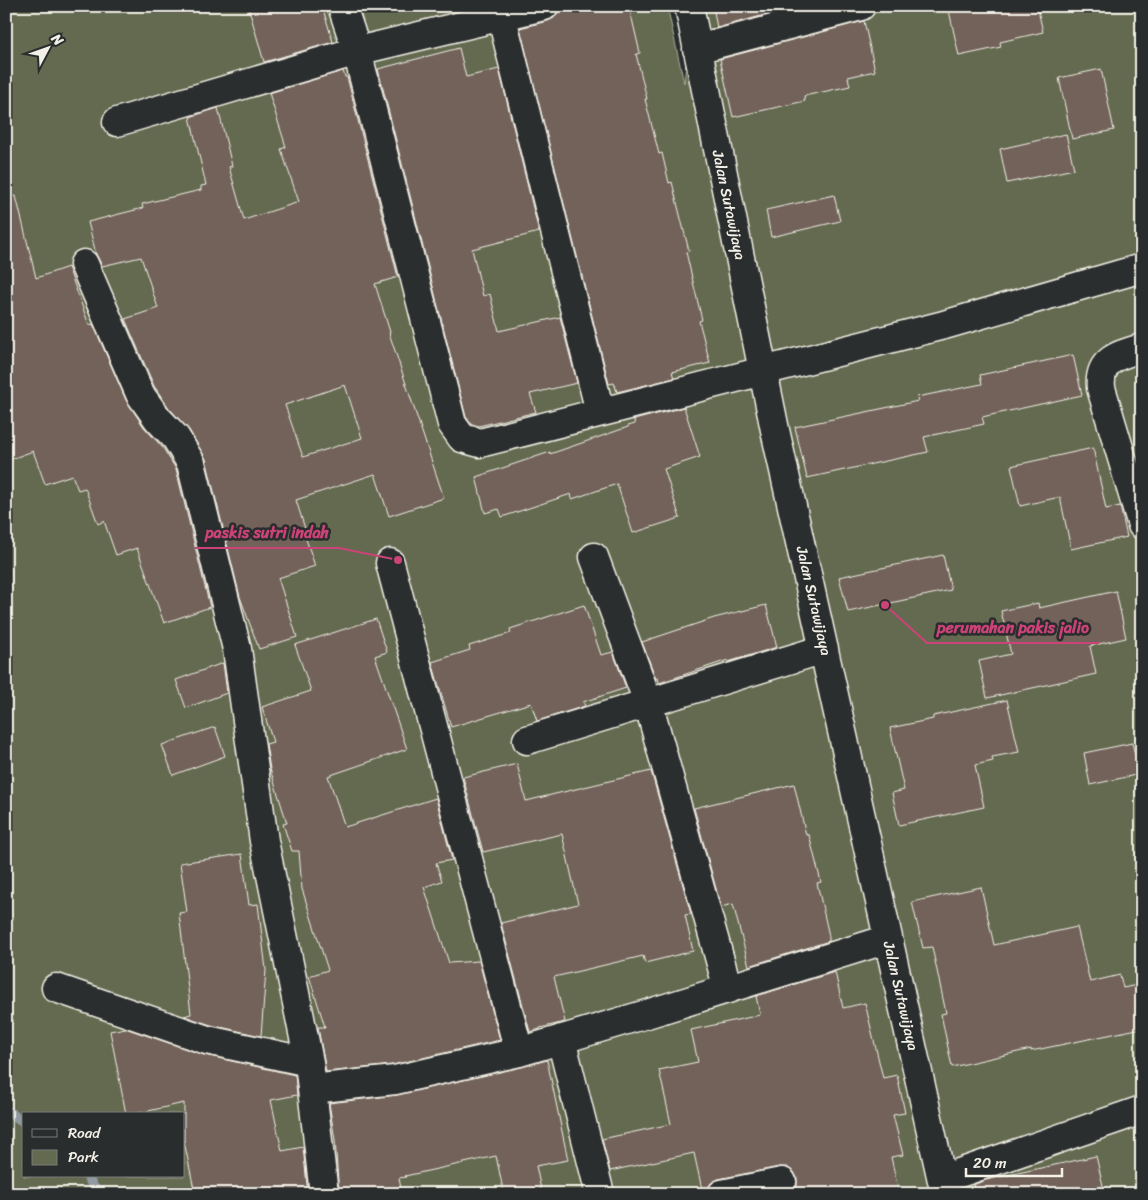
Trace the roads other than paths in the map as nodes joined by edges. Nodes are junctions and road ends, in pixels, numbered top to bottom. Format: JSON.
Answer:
{"nodes":[{"id":1,"x":342,"y":6,"type":"edge"},
{"id":2,"x":544,"y":6,"type":"edge"},
{"id":3,"x":689,"y":6,"type":"edge"},
{"id":4,"x":861,"y":6,"type":"edge"},
{"id":5,"x":500,"y":11,"type":"edge"},
{"id":6,"x":698,"y":49,"type":"junction"},
{"id":7,"x":357,"y":51,"type":"junction"},
{"id":8,"x":116,"y":122,"type":"dead end"},
{"id":9,"x":84,"y":264,"type":"dead end"},
{"id":10,"x":1142,"y":268,"type":"edge"},
{"id":11,"x":1142,"y":348,"type":"edge"},
{"id":12,"x":763,"y":370,"type":"junction"},
{"id":13,"x":600,"y":412,"type":"junction"},
{"id":14,"x":1142,"y":525,"type":"edge"},
{"id":15,"x":594,"y":556,"type":"dead end"},
{"id":16,"x":390,"y":564,"type":"dead end"},
{"id":17,"x":824,"y":649,"type":"junction"},
{"id":18,"x":648,"y":702,"type":"junction"},
{"id":19,"x":527,"y":740,"type":"dead end"},
{"id":20,"x":888,"y":939,"type":"junction"},
{"id":21,"x":56,"y":988,"type":"dead end"},
{"id":22,"x":728,"y":989,"type":"junction"},
{"id":23,"x":561,"y":1039,"type":"junction"},
{"id":24,"x":519,"y":1052,"type":"junction"},
{"id":25,"x":309,"y":1062,"type":"junction"},
{"id":26,"x":312,"y":1089,"type":"junction"},
{"id":27,"x":1142,"y":1110,"type":"edge"},
{"id":28,"x":782,"y":1182,"type":"dead end"},
{"id":29,"x":943,"y":1186,"type":"edge"},
{"id":30,"x":324,"y":1194,"type":"edge"},
{"id":31,"x":600,"y":1194,"type":"edge"},
{"id":32,"x":722,"y":1194,"type":"edge"}],
"edges":[{"from":1,"to":7,"type":"street"},
{"from":2,"to":5,"type":"street"},
{"from":3,"to":6,"type":"street","name":"Jalan Sutawijaya"},
{"from":4,"to":6,"type":"street"},
{"from":5,"to":7,"type":"street"},
{"from":5,"to":13,"type":"street"},
{"from":6,"to":12,"type":"street","name":"Jalan Sutawijaya"},
{"from":7,"to":8,"type":"street"},
{"from":7,"to":13,"type":"street"},
{"from":9,"to":25,"type":"street"},
{"from":10,"to":12,"type":"street"},
{"from":11,"to":14,"type":"street"},
{"from":12,"to":13,"type":"street"},
{"from":12,"to":17,"type":"street","name":"Jalan Sutawijaya"},
{"from":15,"to":18,"type":"street"},
{"from":16,"to":24,"type":"street"},
{"from":17,"to":18,"type":"street"},
{"from":17,"to":20,"type":"street","name":"Jalan Sutawijaya"},
{"from":18,"to":19,"type":"street"},
{"from":18,"to":22,"type":"street"},
{"from":20,"to":22,"type":"street"},
{"from":20,"to":29,"type":"street","name":"Jalan Sutawijaya"},
{"from":21,"to":25,"type":"street"},
{"from":22,"to":23,"type":"street"},
{"from":23,"to":24,"type":"street"},
{"from":23,"to":31,"type":"street"},
{"from":24,"to":26,"type":"street"},
{"from":25,"to":26,"type":"street"},
{"from":26,"to":30,"type":"street"},
{"from":27,"to":29,"type":"street"},
{"from":28,"to":32,"type":"street"}]}
